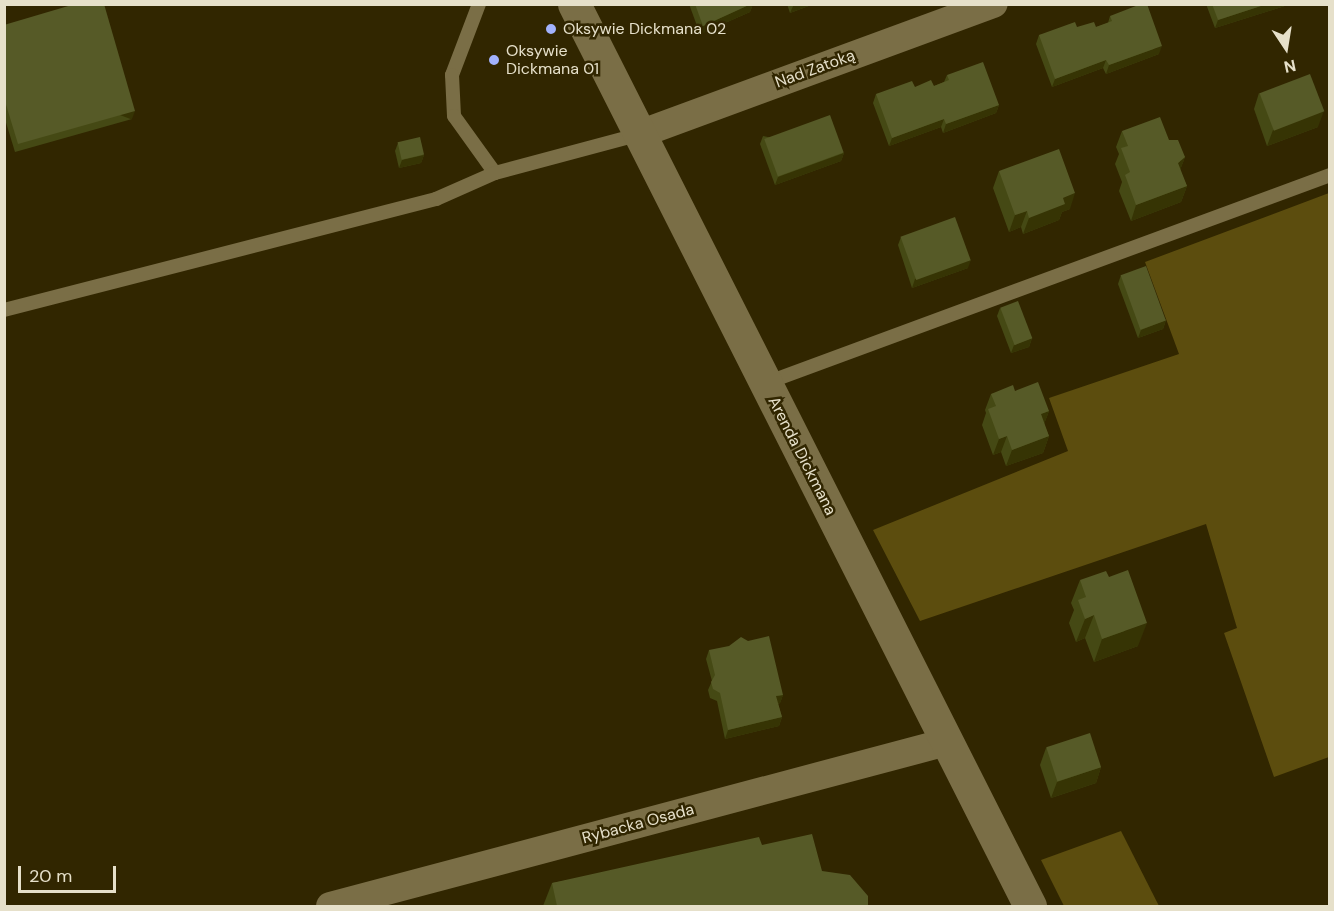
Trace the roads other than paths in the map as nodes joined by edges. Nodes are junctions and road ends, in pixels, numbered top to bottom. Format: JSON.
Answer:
{"nodes":[{"id":1,"x":478,"y":4,"type":"edge"},
{"id":2,"x":574,"y":4,"type":"edge"},
{"id":3,"x":994,"y":4,"type":"edge"},
{"id":4,"x":637,"y":135,"type":"junction"},
{"id":5,"x":495,"y":173,"type":"junction"},
{"id":6,"x":1329,"y":175,"type":"edge"},
{"id":7,"x":4,"y":310,"type":"edge"},
{"id":8,"x":765,"y":383,"type":"junction"},
{"id":9,"x":947,"y":742,"type":"junction"},
{"id":10,"x":330,"y":906,"type":"edge"},
{"id":11,"x":1030,"y":906,"type":"edge"}],
"edges":[{"from":1,"to":5,"type":"lane"},
{"from":2,"to":4,"type":"street","name":"Arenda Dickmana"},
{"from":3,"to":4,"type":"street","name":"Nad Zatoką"},
{"from":4,"to":5,"type":"lane"},
{"from":4,"to":8,"type":"street","name":"Arenda Dickmana"},
{"from":5,"to":7,"type":"lane"},
{"from":6,"to":8,"type":"lane"},
{"from":8,"to":9,"type":"street","name":"Arenda Dickmana"},
{"from":9,"to":10,"type":"street","name":"Rybacka Osada"},
{"from":9,"to":11,"type":"street","name":"Arenda Dickmana"}]}
